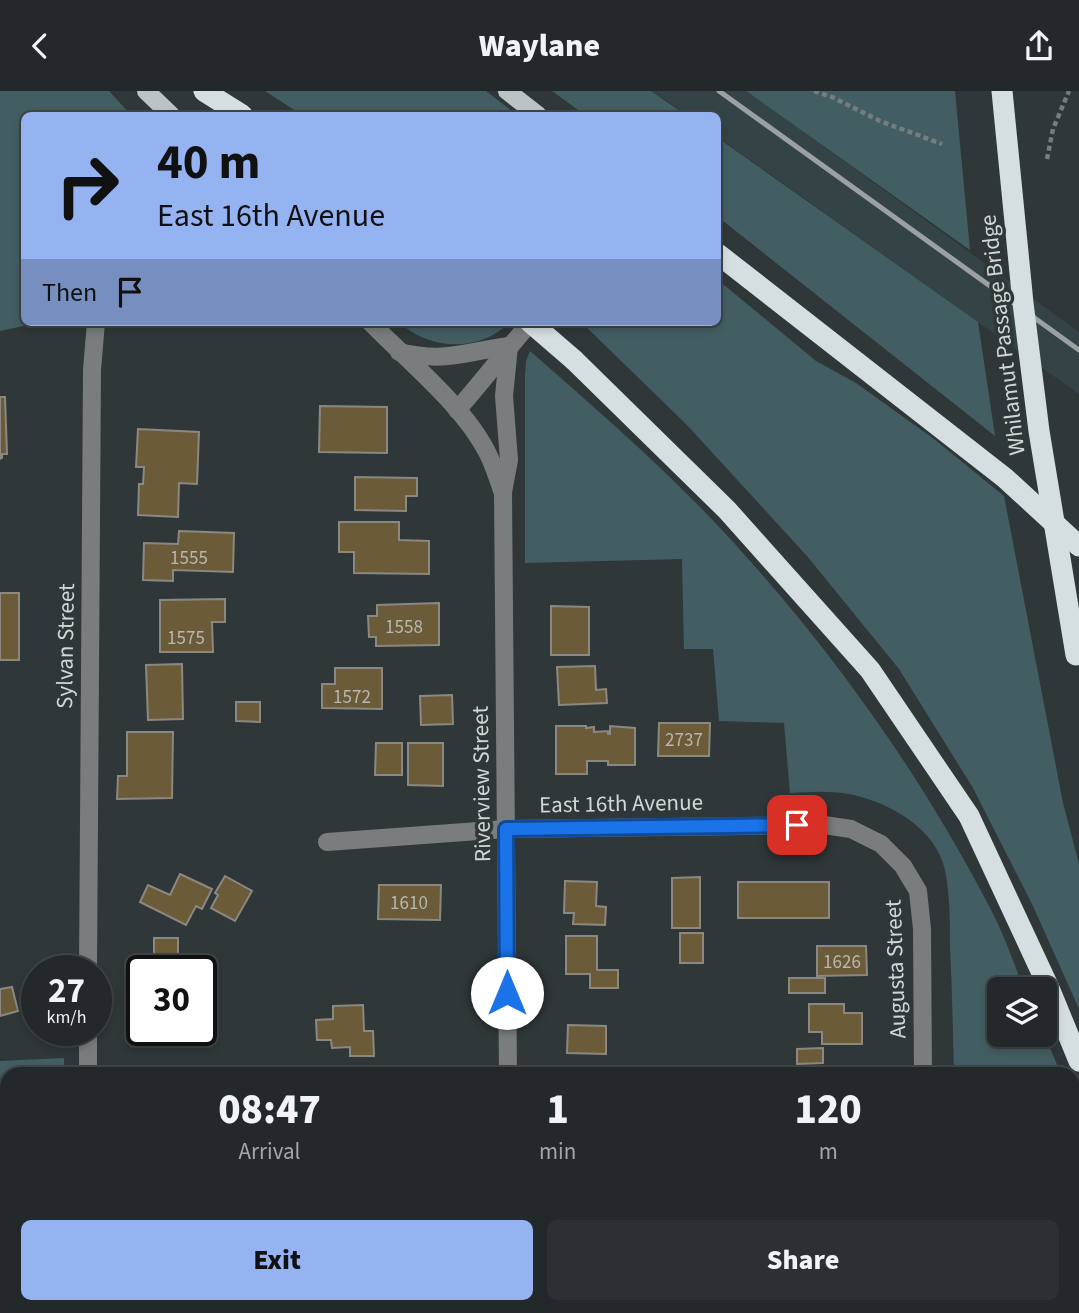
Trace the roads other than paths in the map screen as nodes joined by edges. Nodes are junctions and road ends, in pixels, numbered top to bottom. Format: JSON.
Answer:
{"nodes":[{"id":1,"x":146,"y":91,"type":"edge"},
{"id":2,"x":204,"y":91,"type":"edge"},
{"id":3,"x":507,"y":91,"type":"edge"},
{"id":4,"x":1002,"y":91,"type":"edge"},
{"id":5,"x":168,"y":112,"type":"edge"},
{"id":6,"x":237,"y":112,"type":"edge"},
{"id":7,"x":534,"y":112,"type":"edge"},
{"id":8,"x":721,"y":256,"type":"edge"},
{"id":9,"x":96,"y":326,"type":"edge"},
{"id":10,"x":374,"y":326,"type":"edge"},
{"id":11,"x":527,"y":326,"type":"edge"},
{"id":12,"x":536,"y":326,"type":"edge"},
{"id":13,"x":509,"y":346,"type":"junction"},
{"id":14,"x":399,"y":352,"type":"junction"},
{"id":15,"x":457,"y":410,"type":"junction"},
{"id":16,"x":503,"y":493,"type":"junction"},
{"id":17,"x":1079,"y":546,"type":"edge"},
{"id":18,"x":1078,"y":661,"type":"edge"},
{"id":19,"x":506,"y":829,"type":"junction"},
{"id":20,"x":327,"y":842,"type":"dead end"},
{"id":21,"x":904,"y":866,"type":"joint"},
{"id":22,"x":88,"y":955,"type":"edge"},
{"id":23,"x":88,"y":1046,"type":"edge"},
{"id":24,"x":1079,"y":1061,"type":"edge"},
{"id":25,"x":88,"y":1067,"type":"edge"},
{"id":26,"x":508,"y":1067,"type":"edge"},
{"id":27,"x":923,"y":1067,"type":"edge"}],
"edges":[{"from":1,"to":5,"type":"main road"},
{"from":2,"to":6,"type":"highway"},
{"from":3,"to":7,"type":"main road"},
{"from":4,"to":18,"type":"highway","name":"Whilamut Passage Bridge","bridge":true},
{"from":8,"to":17,"type":"highway"},
{"from":9,"to":22,"type":"street","name":"Sylvan Street"},
{"from":10,"to":14,"type":"street","name":"Riverview Street"},
{"from":11,"to":13,"type":"street"},
{"from":12,"to":24,"type":"highway","bridge":true},
{"from":13,"to":14,"type":"street"},
{"from":13,"to":15,"type":"street"},
{"from":13,"to":16,"type":"street","name":"Riverview Street"},
{"from":14,"to":15,"type":"street","name":"Riverview Street"},
{"from":15,"to":16,"type":"street","name":"Riverview Street"},
{"from":16,"to":19,"type":"street","name":"Riverview Street"},
{"from":19,"to":20,"type":"street","name":"East 16th Avenue"},
{"from":19,"to":21,"type":"street","name":"East 16th Avenue"},
{"from":19,"to":26,"type":"street","name":"Riverview Street"},
{"from":21,"to":27,"type":"street","name":"Augusta Street"},
{"from":23,"to":25,"type":"street"}]}
